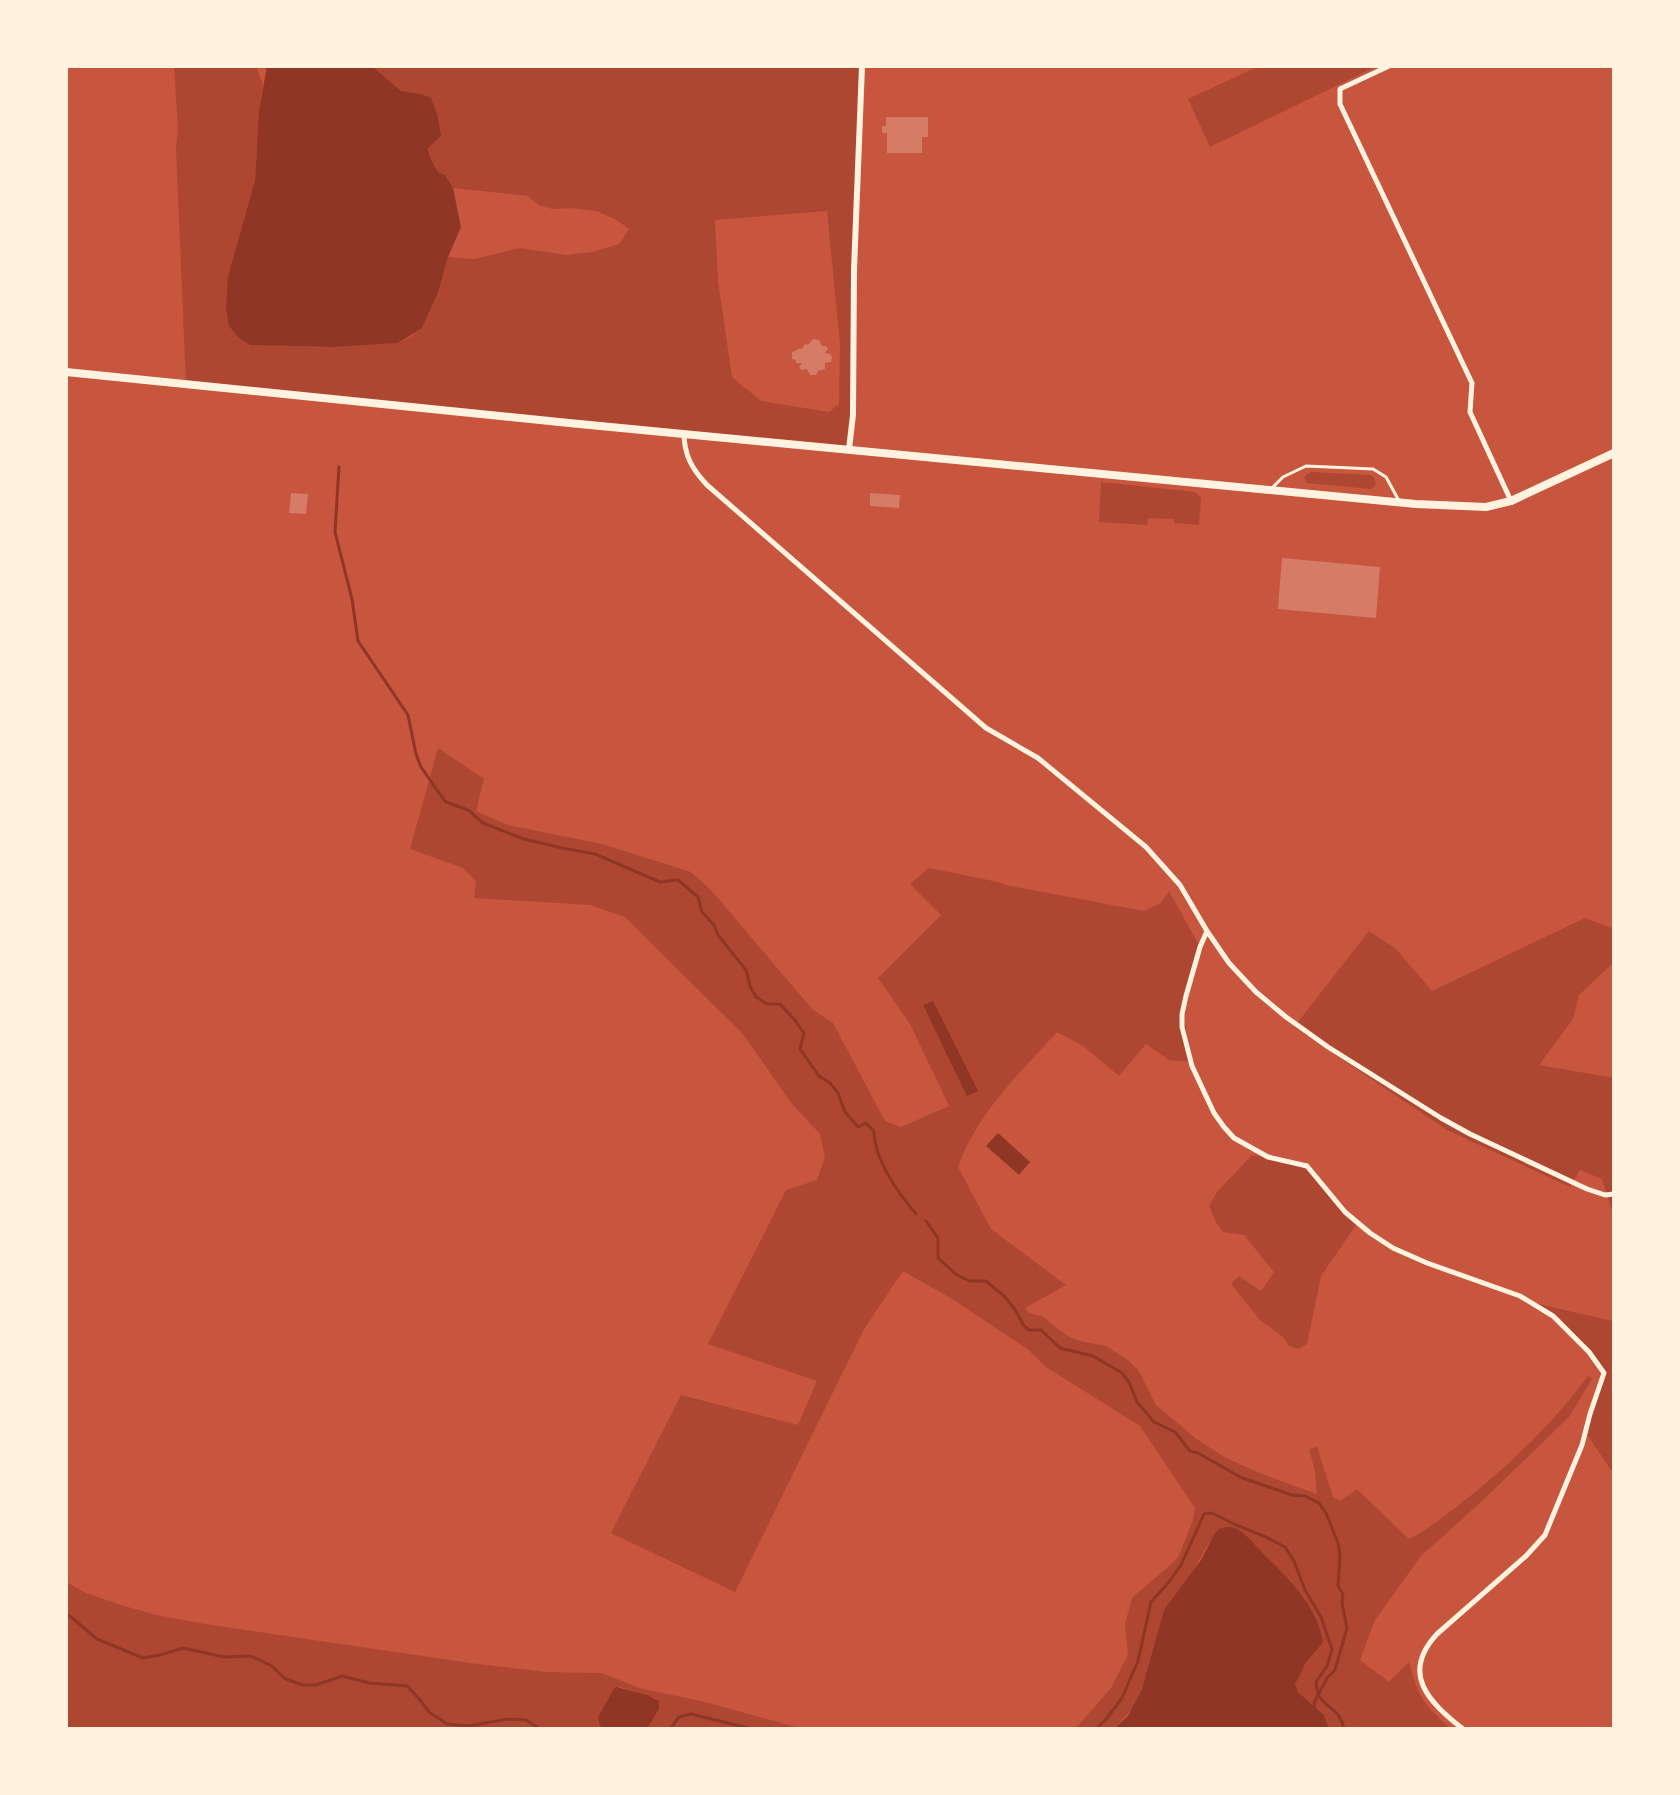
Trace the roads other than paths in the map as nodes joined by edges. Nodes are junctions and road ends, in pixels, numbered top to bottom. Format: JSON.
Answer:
{"nodes":[{"id":1,"x":862,"y":66,"type":"edge"},
{"id":2,"x":1389,"y":66,"type":"edge"},
{"id":3,"x":66,"y":372,"type":"edge"},
{"id":4,"x":684,"y":433,"type":"junction"},
{"id":5,"x":849,"y":449,"type":"junction"},
{"id":6,"x":1614,"y":453,"type":"edge"},
{"id":7,"x":1271,"y":490,"type":"junction"},
{"id":8,"x":1511,"y":501,"type":"junction"},
{"id":9,"x":1400,"y":502,"type":"junction"},
{"id":10,"x":1207,"y":931,"type":"junction"},
{"id":11,"x":1614,"y":1194,"type":"edge"},
{"id":12,"x":1463,"y":1729,"type":"edge"}],
"edges":[{"from":1,"to":5,"type":"street"},
{"from":2,"to":8,"type":"street"},
{"from":3,"to":4,"type":"main road"},
{"from":4,"to":5,"type":"main road"},
{"from":4,"to":10,"type":"street"},
{"from":5,"to":7,"type":"main road"},
{"from":6,"to":8,"type":"main road"},
{"from":7,"to":9,"type":"main road"},
{"from":7,"to":9,"type":"lane"},
{"from":8,"to":9,"type":"main road"},
{"from":10,"to":11,"type":"street"},
{"from":10,"to":12,"type":"street"}]}
